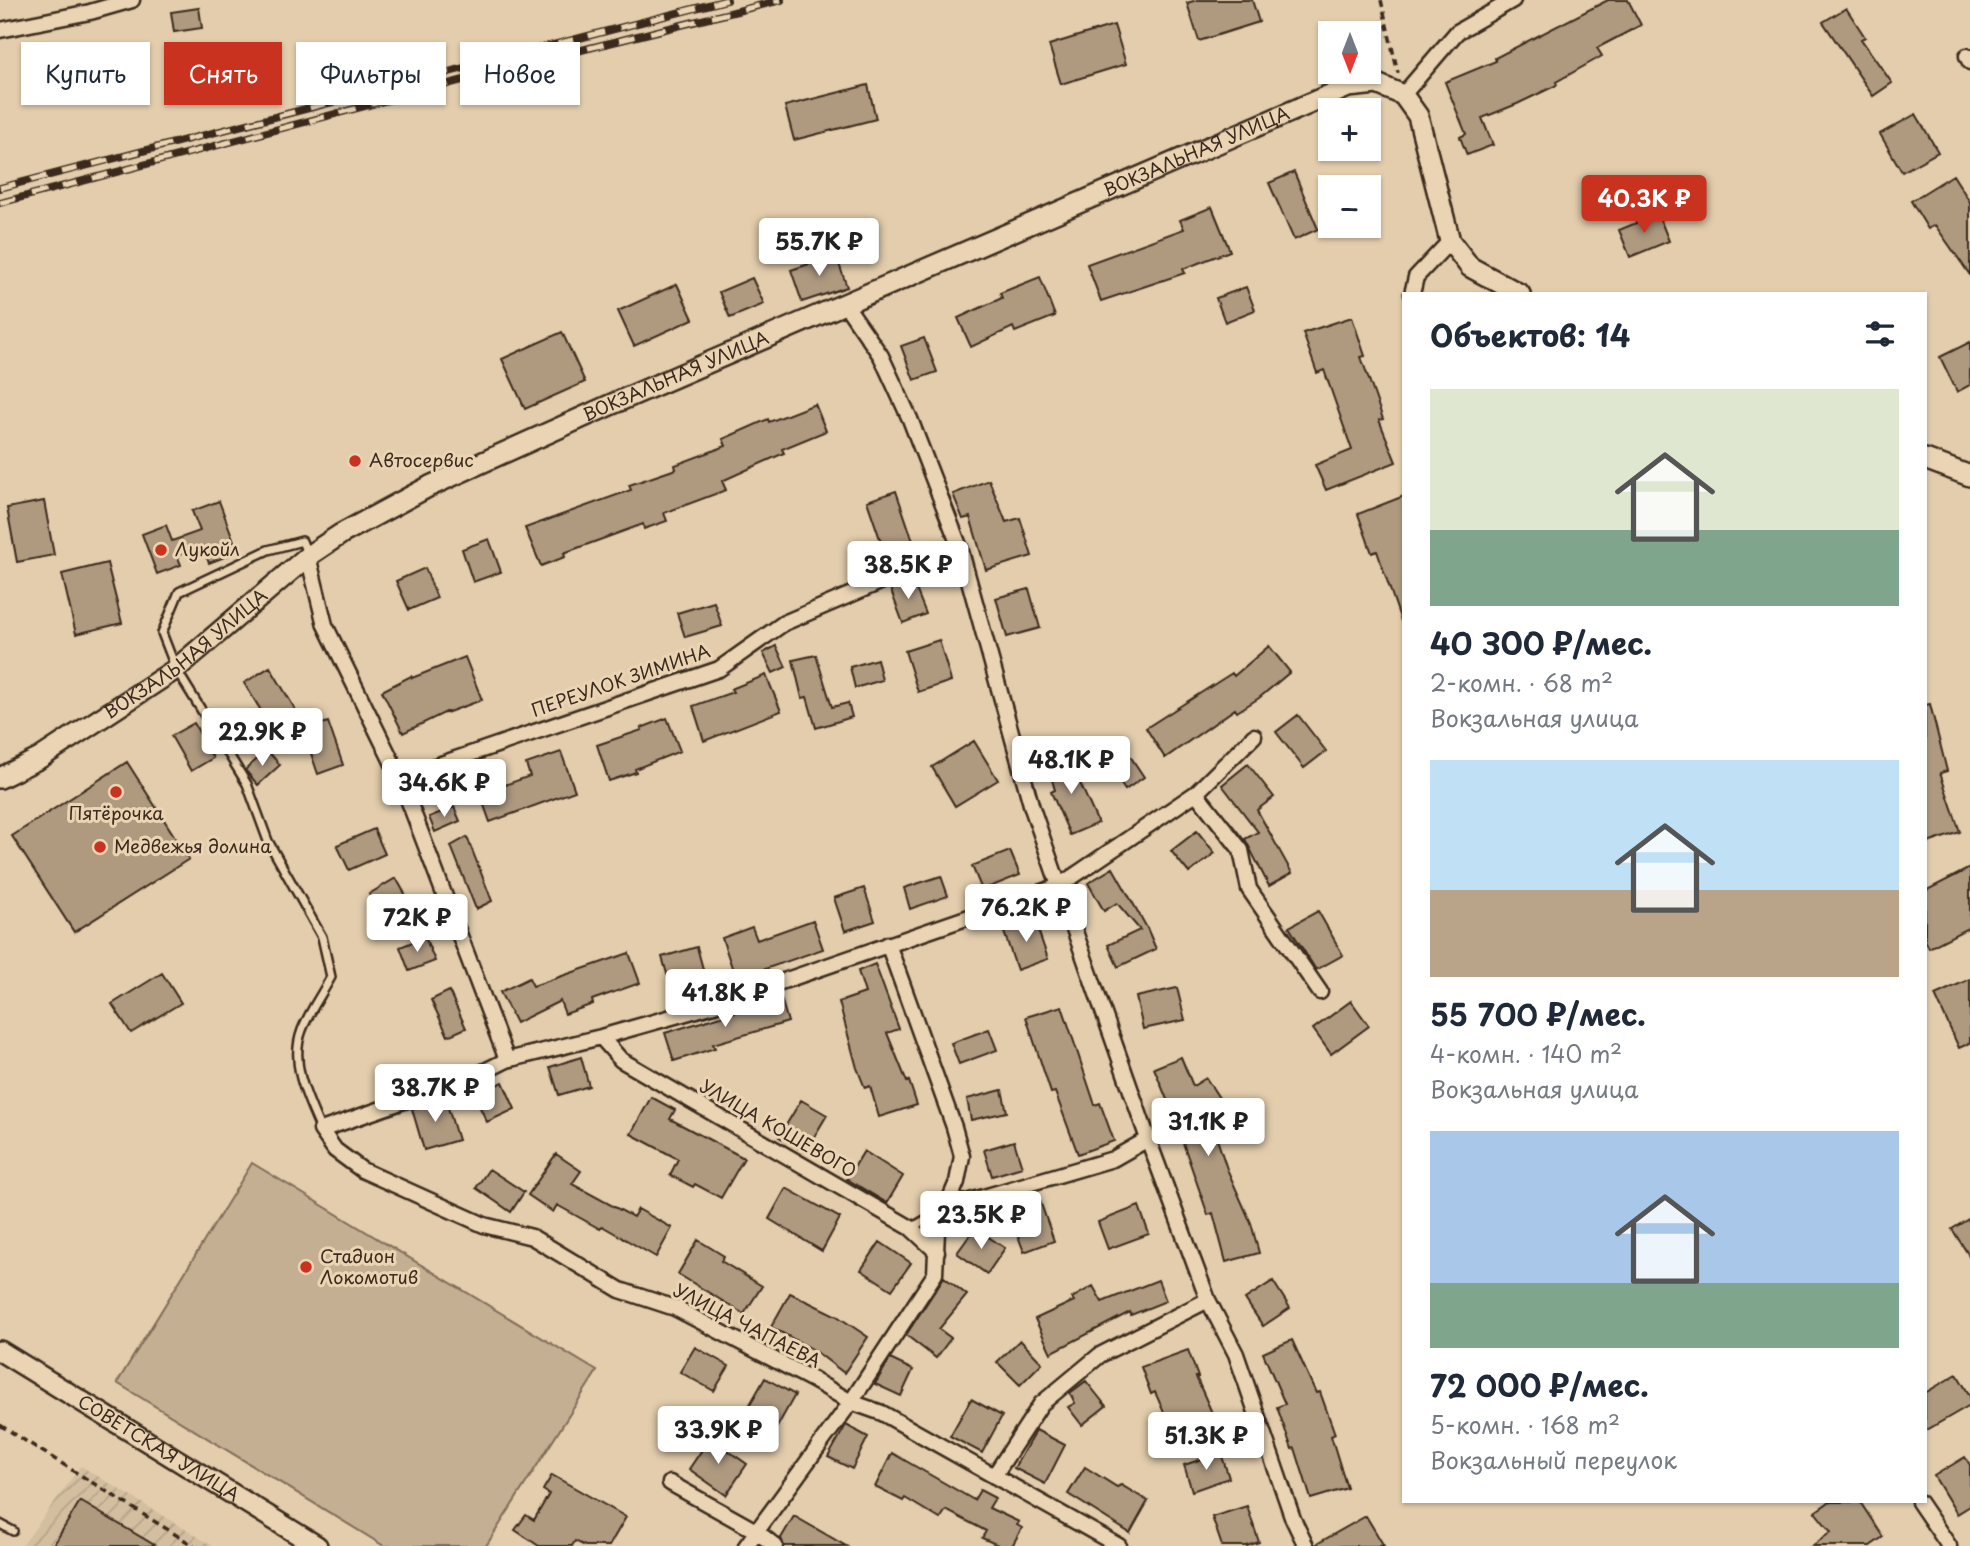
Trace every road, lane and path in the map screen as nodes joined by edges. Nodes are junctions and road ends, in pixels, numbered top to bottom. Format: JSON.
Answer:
{"nodes":[{"id":1,"x":132,"y":0,"type":"edge"},
{"id":2,"x":1381,"y":0,"type":"edge"},
{"id":3,"x":1513,"y":0,"type":"edge"},
{"id":4,"x":0,"y":30,"type":"edge"},
{"id":5,"x":1403,"y":95,"type":"junction"},
{"id":6,"x":1450,"y":241,"type":"junction"},
{"id":7,"x":1412,"y":292,"type":"edge"},
{"id":8,"x":1516,"y":292,"type":"edge"},
{"id":9,"x":845,"y":304,"type":"junction"},
{"id":10,"x":1927,"y":460,"type":"edge"},
{"id":11,"x":1970,"y":476,"type":"edge"},
{"id":12,"x":960,"y":548,"type":"junction"},
{"id":13,"x":309,"y":556,"type":"junction"},
{"id":14,"x":176,"y":669,"type":"junction"},
{"id":15,"x":1254,"y":736,"type":"dead end"},
{"id":16,"x":0,"y":778,"type":"edge"},
{"id":17,"x":400,"y":778,"type":"junction"},
{"id":18,"x":1196,"y":793,"type":"junction"},
{"id":19,"x":1059,"y":886,"type":"junction"},
{"id":20,"x":888,"y":944,"type":"junction"},
{"id":21,"x":1320,"y":992,"type":"dead end"},
{"id":22,"x":601,"y":1037,"type":"junction"},
{"id":23,"x":507,"y":1060,"type":"junction"},
{"id":24,"x":321,"y":1130,"type":"junction"},
{"id":25,"x":1148,"y":1139,"type":"junction"},
{"id":26,"x":946,"y":1208,"type":"junction"},
{"id":27,"x":911,"y":1227,"type":"junction"},
{"id":28,"x":937,"y":1252,"type":"junction"},
{"id":29,"x":1208,"y":1300,"type":"junction"},
{"id":30,"x":0,"y":1350,"type":"edge"},
{"id":31,"x":850,"y":1402,"type":"junction"},
{"id":32,"x":0,"y":1425,"type":"edge"},
{"id":33,"x":994,"y":1476,"type":"junction"},
{"id":34,"x":670,"y":1483,"type":"dead end"},
{"id":35,"x":1920,"y":1503,"type":"edge"},
{"id":36,"x":0,"y":1524,"type":"edge"},
{"id":37,"x":13,"y":1531,"type":"dead end"},
{"id":38,"x":756,"y":1531,"type":"junction"},
{"id":39,"x":194,"y":1546,"type":"edge"},
{"id":40,"x":317,"y":1546,"type":"edge"},
{"id":41,"x":746,"y":1546,"type":"edge"},
{"id":42,"x":775,"y":1546,"type":"edge"},
{"id":43,"x":1119,"y":1546,"type":"edge"},
{"id":44,"x":1306,"y":1546,"type":"edge"},
{"id":45,"x":1949,"y":1546,"type":"edge"}],
"edges":[{"from":1,"to":4,"type":"street"},
{"from":2,"to":5,"type":"path"},
{"from":3,"to":5,"type":"street"},
{"from":5,"to":6,"type":"street"},
{"from":5,"to":9,"type":"street","name":"ВОКЗАЛЬНАЯ УЛИЦА"},
{"from":6,"to":7,"type":"street"},
{"from":6,"to":8,"type":"street"},
{"from":9,"to":12,"type":"street"},
{"from":9,"to":13,"type":"street","name":"ВОКЗАЛЬНАЯ УЛИЦА"},
{"from":10,"to":11,"type":"street"},
{"from":12,"to":17,"type":"street","name":"ПЕРЕУЛОК ЗИМИНА"},
{"from":12,"to":19,"type":"street"},
{"from":13,"to":14,"type":"street","name":"ВОКЗАЛЬНАЯ УЛИЦА"},
{"from":13,"to":14,"type":"lane"},
{"from":13,"to":17,"type":"street"},
{"from":14,"to":16,"type":"street","name":"ВОКЗАЛЬНАЯ УЛИЦА"},
{"from":14,"to":24,"type":"lane"},
{"from":15,"to":18,"type":"street"},
{"from":17,"to":23,"type":"street"},
{"from":18,"to":19,"type":"street"},
{"from":18,"to":21,"type":"street"},
{"from":19,"to":20,"type":"street"},
{"from":19,"to":25,"type":"street"},
{"from":20,"to":22,"type":"street"},
{"from":20,"to":26,"type":"street"},
{"from":22,"to":23,"type":"street"},
{"from":22,"to":27,"type":"street","name":"УЛИЦА КОШЕВОГО"},
{"from":23,"to":24,"type":"street"},
{"from":24,"to":31,"type":"street","name":"УЛИЦА ЧАПАЕВА"},
{"from":25,"to":26,"type":"street"},
{"from":25,"to":29,"type":"street"},
{"from":26,"to":27,"type":"lane"},
{"from":26,"to":28,"type":"street"},
{"from":27,"to":28,"type":"street","name":"УЛИЦА КОШЕВОГО"},
{"from":28,"to":31,"type":"street"},
{"from":29,"to":33,"type":"street"},
{"from":29,"to":44,"type":"street"},
{"from":30,"to":40,"type":"street","name":"СОВЕТСКАЯ УЛИЦА"},
{"from":31,"to":33,"type":"street","name":"УЛИЦА ЧАПАЕВА"},
{"from":31,"to":38,"type":"street"},
{"from":32,"to":39,"type":"path"},
{"from":33,"to":43,"type":"street","name":"УЛИЦА ЧАПАЕВА"},
{"from":34,"to":38,"type":"street"},
{"from":35,"to":45,"type":"street"},
{"from":36,"to":37,"type":"lane"},
{"from":38,"to":41,"type":"street"},
{"from":38,"to":42,"type":"street"}]}
